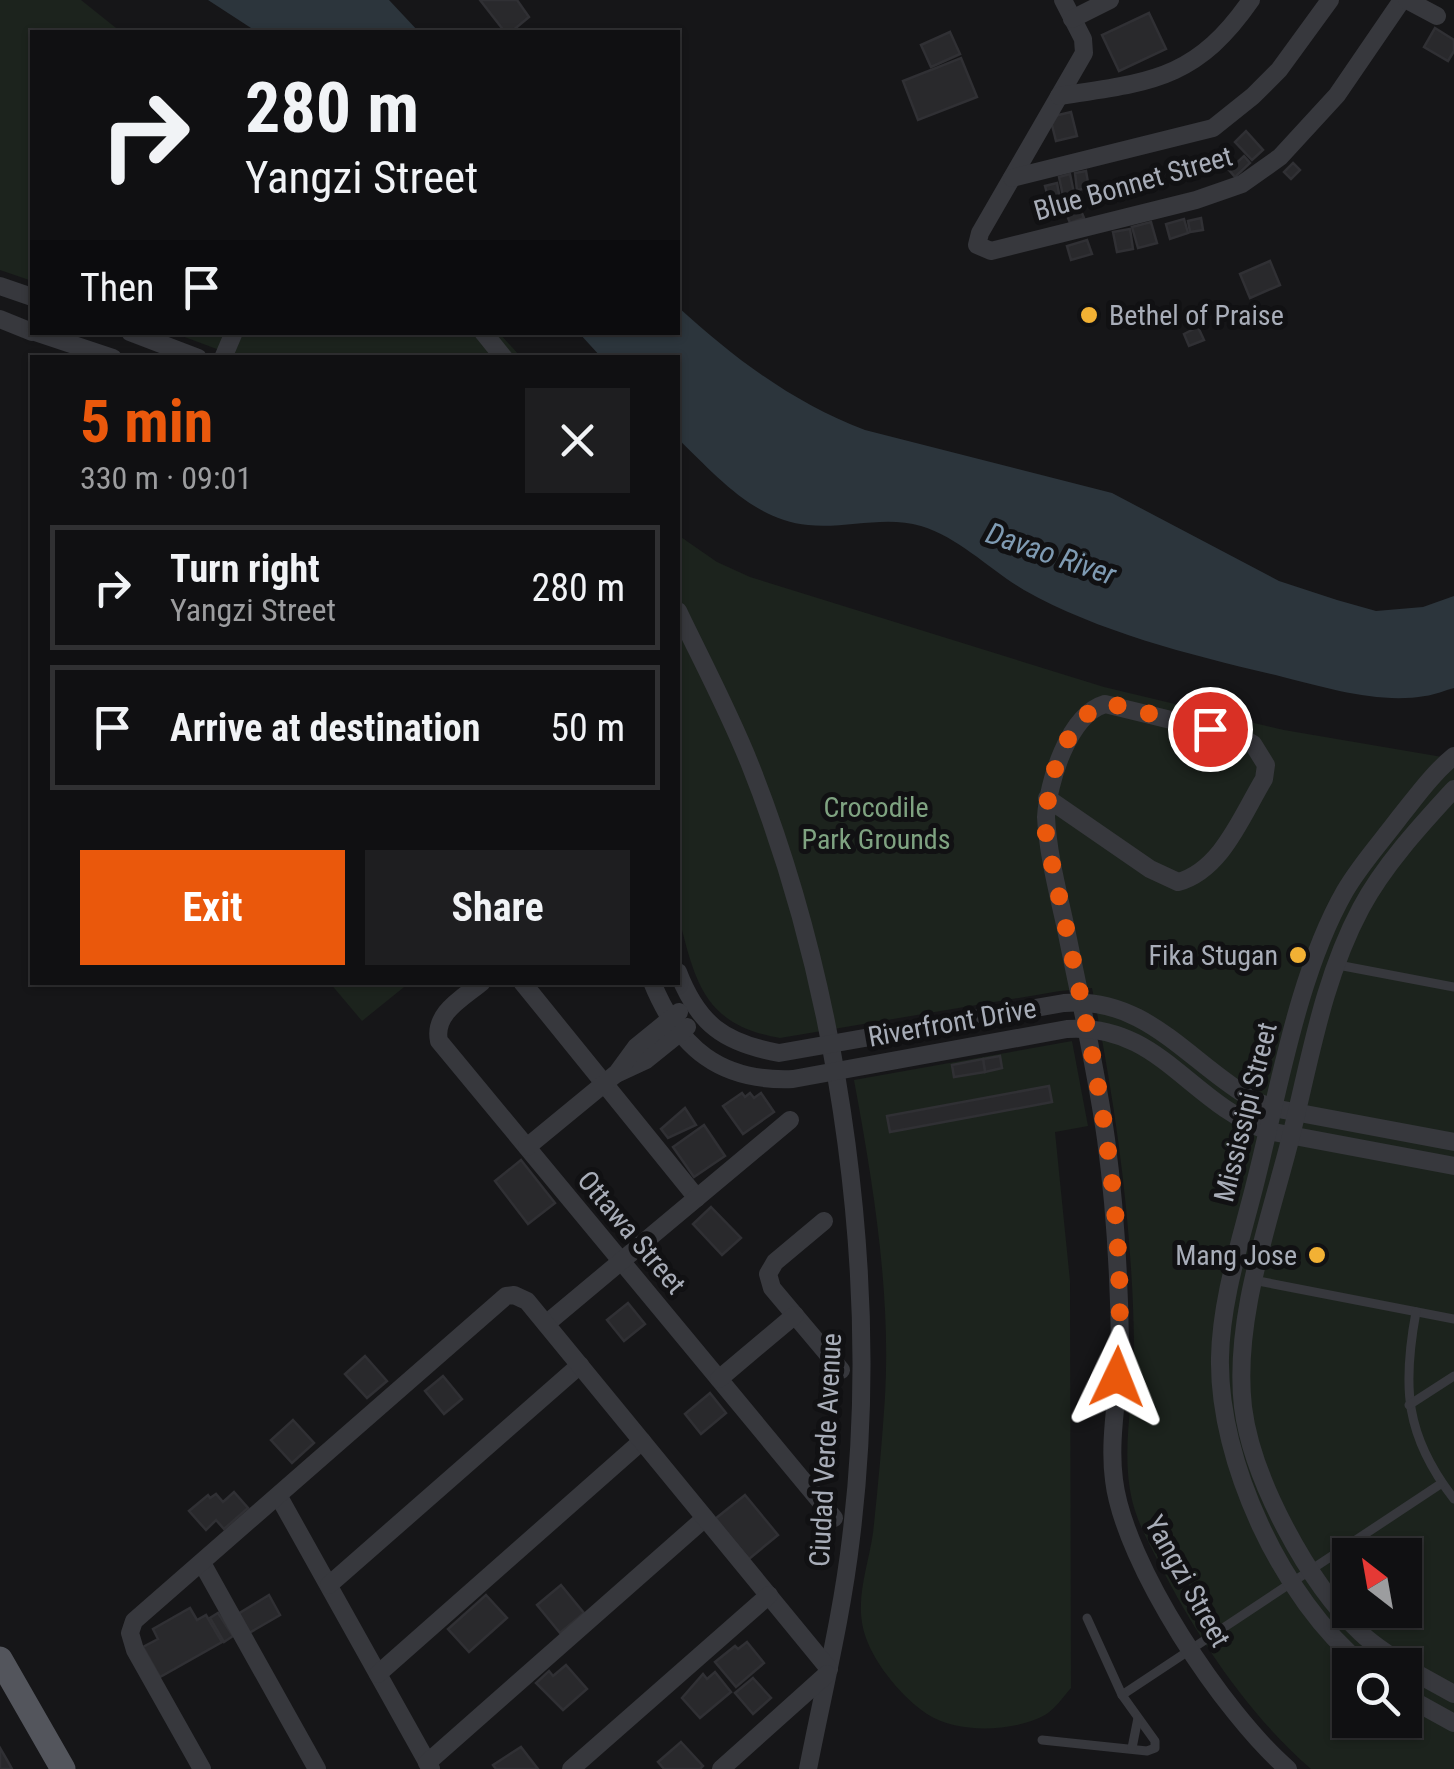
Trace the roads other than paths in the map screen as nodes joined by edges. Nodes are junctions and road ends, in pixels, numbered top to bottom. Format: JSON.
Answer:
{"nodes":[{"id":1,"x":1062,"y":0,"type":"edge"},
{"id":2,"x":1110,"y":0,"type":"edge"},
{"id":3,"x":1250,"y":0,"type":"edge"},
{"id":4,"x":1330,"y":0,"type":"edge"},
{"id":5,"x":1404,"y":0,"type":"edge"},
{"id":6,"x":1437,"y":16,"type":"dead end"},
{"id":7,"x":1072,"y":19,"type":"junction"},
{"id":8,"x":1059,"y":96,"type":"junction"},
{"id":9,"x":1012,"y":178,"type":"junction"},
{"id":10,"x":0,"y":286,"type":"edge"},
{"id":11,"x":30,"y":296,"type":"edge"},
{"id":12,"x":0,"y":319,"type":"edge"},
{"id":13,"x":30,"y":330,"type":"edge"},
{"id":14,"x":43,"y":335,"type":"edge"},
{"id":15,"x":138,"y":335,"type":"edge"},
{"id":16,"x":485,"y":335,"type":"edge"},
{"id":17,"x":104,"y":355,"type":"edge"},
{"id":18,"x":190,"y":355,"type":"edge"},
{"id":19,"x":502,"y":355,"type":"edge"},
{"id":20,"x":680,"y":615,"type":"edge"},
{"id":21,"x":1454,"y":756,"type":"edge"},
{"id":22,"x":1454,"y":789,"type":"edge"},
{"id":23,"x":1047,"y":798,"type":"junction"},
{"id":24,"x":1335,"y":964,"type":"junction"},
{"id":25,"x":680,"y":976,"type":"edge"},
{"id":26,"x":478,"y":985,"type":"edge"},
{"id":27,"x":525,"y":985,"type":"edge"},
{"id":28,"x":654,"y":985,"type":"edge"},
{"id":29,"x":1454,"y":987,"type":"edge"},
{"id":30,"x":1081,"y":1002,"type":"junction"},
{"id":31,"x":695,"y":1009,"type":"junction"},
{"id":32,"x":675,"y":1026,"type":"junction"},
{"id":33,"x":1086,"y":1028,"type":"junction"},
{"id":34,"x":829,"y":1046,"type":"junction"},
{"id":35,"x":834,"y":1072,"type":"junction"},
{"id":36,"x":611,"y":1078,"type":"junction"},
{"id":37,"x":1273,"y":1108,"type":"junction"},
{"id":38,"x":1296,"y":1113,"type":"junction"},
{"id":39,"x":790,"y":1120,"type":"dead end"},
{"id":40,"x":1268,"y":1130,"type":"junction"},
{"id":41,"x":1291,"y":1136,"type":"junction"},
{"id":42,"x":1454,"y":1142,"type":"edge"},
{"id":43,"x":527,"y":1148,"type":"junction"},
{"id":44,"x":1454,"y":1166,"type":"edge"},
{"id":45,"x":697,"y":1198,"type":"junction"},
{"id":46,"x":824,"y":1221,"type":"dead end"},
{"id":47,"x":621,"y":1262,"type":"junction"},
{"id":48,"x":1253,"y":1280,"type":"junction"},
{"id":49,"x":1416,"y":1312,"type":"junction"},
{"id":50,"x":795,"y":1315,"type":"junction"},
{"id":51,"x":1454,"y":1319,"type":"edge"},
{"id":52,"x":546,"y":1324,"type":"junction"},
{"id":53,"x":580,"y":1365,"type":"junction"},
{"id":54,"x":841,"y":1370,"type":"dead end"},
{"id":55,"x":1454,"y":1376,"type":"edge"},
{"id":56,"x":719,"y":1379,"type":"junction"},
{"id":57,"x":1408,"y":1405,"type":"junction"},
{"id":58,"x":642,"y":1442,"type":"junction"},
{"id":59,"x":1442,"y":1483,"type":"junction"},
{"id":60,"x":280,"y":1497,"type":"junction"},
{"id":61,"x":1454,"y":1499,"type":"edge"},
{"id":62,"x":705,"y":1518,"type":"junction"},
{"id":63,"x":834,"y":1518,"type":"dead end"},
{"id":64,"x":202,"y":1563,"type":"junction"},
{"id":65,"x":1312,"y":1569,"type":"junction"},
{"id":66,"x":1293,"y":1582,"type":"junction"},
{"id":67,"x":329,"y":1585,"type":"junction"},
{"id":68,"x":769,"y":1596,"type":"junction"},
{"id":69,"x":1087,"y":1618,"type":"dead end"},
{"id":70,"x":1346,"y":1648,"type":"edge"},
{"id":71,"x":1381,"y":1648,"type":"edge"},
{"id":72,"x":1192,"y":1649,"type":"junction"},
{"id":73,"x":0,"y":1660,"type":"edge"},
{"id":74,"x":828,"y":1671,"type":"junction"},
{"id":75,"x":378,"y":1674,"type":"junction"},
{"id":76,"x":1422,"y":1676,"type":"edge"},
{"id":77,"x":1454,"y":1694,"type":"edge"},
{"id":78,"x":1122,"y":1695,"type":"junction"},
{"id":79,"x":1422,"y":1705,"type":"edge"},
{"id":80,"x":1138,"y":1718,"type":"junction"},
{"id":81,"x":1454,"y":1723,"type":"edge"},
{"id":82,"x":1042,"y":1740,"type":"dead end"},
{"id":83,"x":1132,"y":1748,"type":"junction"},
{"id":84,"x":429,"y":1766,"type":"edge"},
{"id":85,"x":56,"y":1767,"type":"edge"},
{"id":86,"x":202,"y":1769,"type":"edge"},
{"id":87,"x":317,"y":1769,"type":"edge"},
{"id":88,"x":570,"y":1769,"type":"edge"},
{"id":89,"x":721,"y":1769,"type":"edge"},
{"id":90,"x":808,"y":1769,"type":"edge"},
{"id":91,"x":1288,"y":1769,"type":"edge"}],
"edges":[{"from":1,"to":7,"type":"street"},
{"from":2,"to":7,"type":"street"},
{"from":3,"to":8,"type":"street"},
{"from":4,"to":9,"type":"street"},
{"from":5,"to":6,"type":"street"},
{"from":5,"to":9,"type":"street","name":"Blue Bonnet Street"},
{"from":7,"to":8,"type":"street"},
{"from":8,"to":9,"type":"street"},
{"from":10,"to":11,"type":"street"},
{"from":12,"to":13,"type":"street"},
{"from":14,"to":17,"type":"street"},
{"from":15,"to":18,"type":"street"},
{"from":16,"to":19,"type":"street"},
{"from":20,"to":34,"type":"street","name":"Ciudad Verde Avenue"},
{"from":21,"to":37,"type":"street","name":"Mississipi Street"},
{"from":22,"to":24,"type":"street","name":"Mississipi Street"},
{"from":23,"to":23,"type":"street","name":"Yangzi Street"},
{"from":23,"to":30,"type":"street","name":"Yangzi Street"},
{"from":24,"to":29,"type":"lane"},
{"from":24,"to":38,"type":"street","name":"Mississipi Street"},
{"from":25,"to":31,"type":"street"},
{"from":26,"to":43,"type":"street","name":"Ottawa Street"},
{"from":27,"to":36,"type":"street"},
{"from":28,"to":32,"type":"street","name":"Riverfront Drive"},
{"from":30,"to":33,"type":"street","name":"Yangzi Street"},
{"from":30,"to":34,"type":"street","name":"Riverfront Drive"},
{"from":30,"to":37,"type":"street","name":"Riverfront Drive"},
{"from":31,"to":32,"type":"street"},
{"from":31,"to":34,"type":"street","name":"Riverfront Drive"},
{"from":32,"to":35,"type":"street","name":"Riverfront Drive"},
{"from":32,"to":36,"type":"street"},
{"from":33,"to":35,"type":"street","name":"Riverfront Drive"},
{"from":33,"to":40,"type":"street","name":"Riverfront Drive"},
{"from":33,"to":72,"type":"street","name":"Yangzi Street"},
{"from":34,"to":35,"type":"street","name":"Ciudad Verde Avenue"},
{"from":35,"to":74,"type":"street","name":"Ciudad Verde Avenue"},
{"from":36,"to":43,"type":"street"},
{"from":36,"to":45,"type":"street"},
{"from":37,"to":38,"type":"street","name":"Riverfront Drive"},
{"from":37,"to":40,"type":"street","name":"Mississipi Street"},
{"from":38,"to":41,"type":"street","name":"Mississipi Street"},
{"from":38,"to":42,"type":"street","name":"Riverfront Drive"},
{"from":39,"to":45,"type":"street"},
{"from":40,"to":41,"type":"street","name":"Riverfront Drive"},
{"from":40,"to":66,"type":"street","name":"Mississipi Street"},
{"from":41,"to":44,"type":"street","name":"Riverfront Drive"},
{"from":41,"to":48,"type":"street","name":"Mississipi Street"},
{"from":43,"to":47,"type":"street","name":"Ottawa Street"},
{"from":45,"to":47,"type":"street"},
{"from":46,"to":50,"type":"street"},
{"from":47,"to":52,"type":"street"},
{"from":47,"to":56,"type":"street","name":"Ottawa Street"},
{"from":48,"to":49,"type":"lane"},
{"from":48,"to":65,"type":"street","name":"Mississipi Street"},
{"from":49,"to":51,"type":"lane"},
{"from":49,"to":57,"type":"lane"},
{"from":50,"to":54,"type":"street"},
{"from":50,"to":56,"type":"street"},
{"from":52,"to":53,"type":"street"},
{"from":52,"to":60,"type":"street"},
{"from":53,"to":58,"type":"street"},
{"from":53,"to":67,"type":"street"},
{"from":55,"to":57,"type":"lane"},
{"from":56,"to":63,"type":"street","name":"Ottawa Street"},
{"from":57,"to":59,"type":"lane"},
{"from":58,"to":62,"type":"street"},
{"from":58,"to":75,"type":"street"},
{"from":59,"to":61,"type":"lane"},
{"from":59,"to":65,"type":"lane"},
{"from":60,"to":64,"type":"street"},
{"from":60,"to":67,"type":"street"},
{"from":62,"to":68,"type":"street"},
{"from":62,"to":84,"type":"street"},
{"from":64,"to":86,"type":"street"},
{"from":64,"to":87,"type":"street"},
{"from":65,"to":66,"type":"lane"},
{"from":65,"to":71,"type":"street","name":"Mississipi Street"},
{"from":66,"to":70,"type":"street","name":"Mississipi Street"},
{"from":66,"to":72,"type":"lane"},
{"from":67,"to":75,"type":"street"},
{"from":68,"to":74,"type":"street"},
{"from":68,"to":88,"type":"street"},
{"from":69,"to":78,"type":"lane"},
{"from":72,"to":78,"type":"lane"},
{"from":72,"to":91,"type":"street","name":"Yangzi Street"},
{"from":73,"to":85,"type":"main road"},
{"from":74,"to":89,"type":"street"},
{"from":74,"to":90,"type":"street","name":"Ciudad Verde Avenue"},
{"from":75,"to":84,"type":"street"},
{"from":76,"to":77,"type":"street","name":"Mississipi Street"},
{"from":78,"to":80,"type":"lane"},
{"from":79,"to":81,"type":"street"},
{"from":80,"to":83,"type":"lane"},
{"from":80,"to":83,"type":"lane"},
{"from":82,"to":83,"type":"lane"}]}
